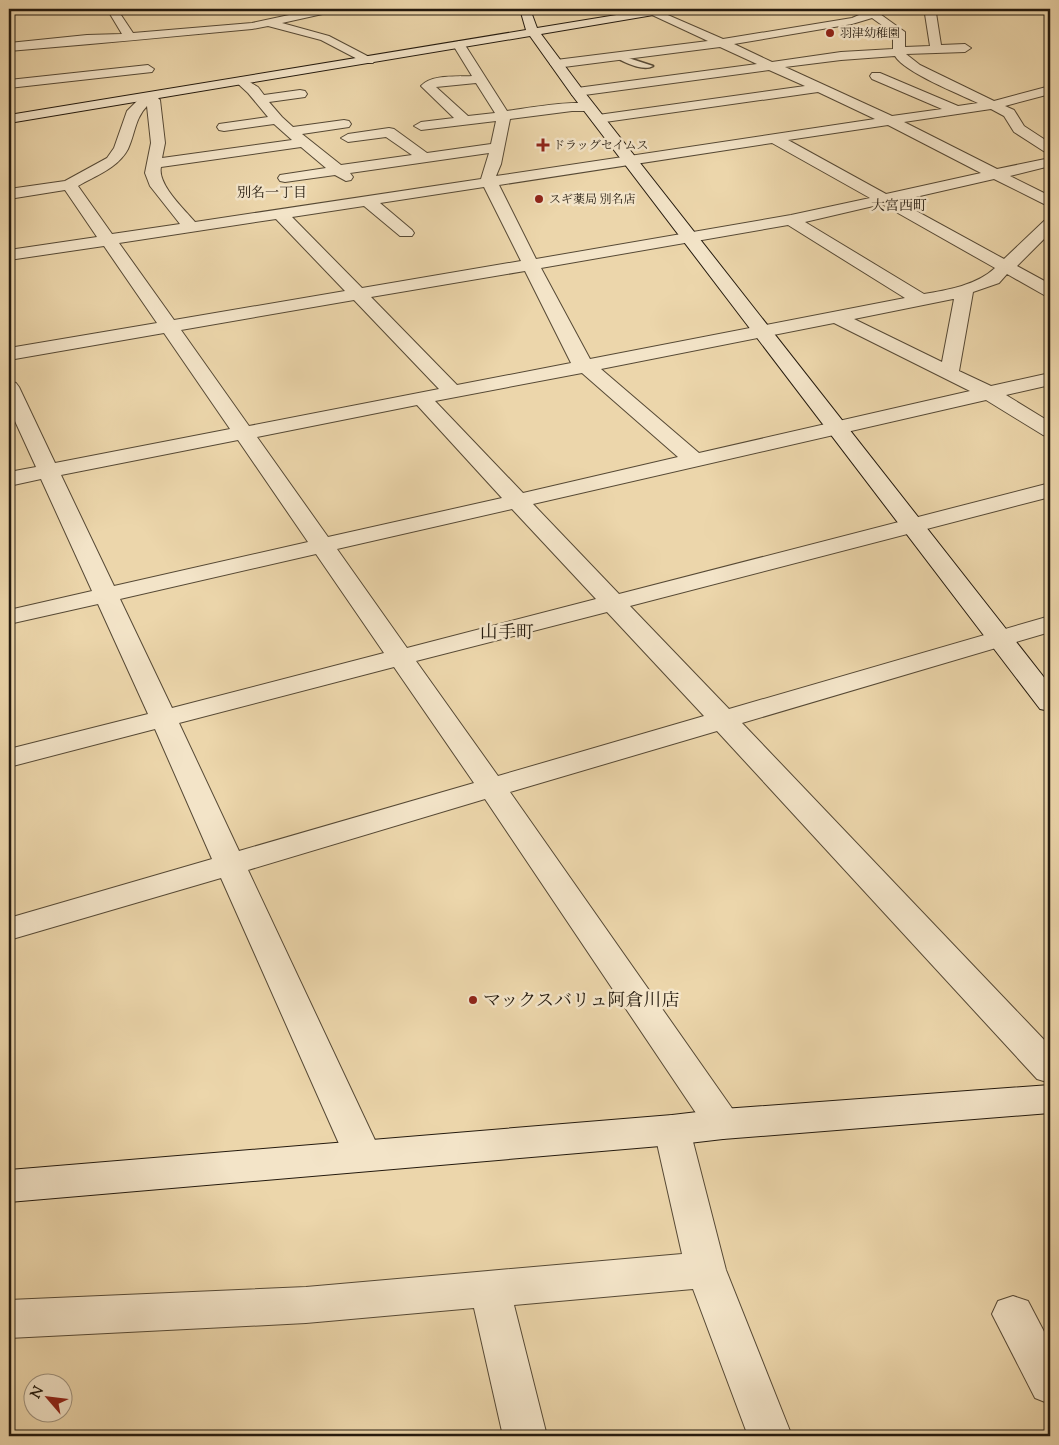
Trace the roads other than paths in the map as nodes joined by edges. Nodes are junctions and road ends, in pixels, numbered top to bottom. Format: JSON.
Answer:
{"nodes":[{"id":1,"x":112,"y":9,"type":"edge"},
{"id":2,"x":332,"y":9,"type":"edge"},
{"id":3,"x":525,"y":9,"type":"edge"},
{"id":4,"x":671,"y":9,"type":"edge"},
{"id":5,"x":854,"y":9,"type":"edge"},
{"id":6,"x":926,"y":9,"type":"edge"},
{"id":7,"x":654,"y":12,"type":"junction"},
{"id":8,"x":874,"y":12,"type":"junction"},
{"id":9,"x":233,"y":14,"type":"dead end"},
{"id":10,"x":271,"y":24,"type":"junction"},
{"id":11,"x":252,"y":26,"type":"junction"},
{"id":12,"x":533,"y":32,"type":"junction"},
{"id":13,"x":722,"y":42,"type":"junction"},
{"id":14,"x":136,"y":44,"type":"junction"},
{"id":15,"x":459,"y":45,"type":"junction"},
{"id":16,"x":9,"y":47,"type":"edge"},
{"id":17,"x":965,"y":48,"type":"dead end"},
{"id":18,"x":936,"y":49,"type":"junction"},
{"id":19,"x":658,"y":51,"type":"junction"},
{"id":20,"x":899,"y":52,"type":"junction"},
{"id":21,"x":616,"y":56,"type":"junction"},
{"id":22,"x":370,"y":60,"type":"junction"},
{"id":23,"x":556,"y":64,"type":"junction"},
{"id":24,"x":650,"y":66,"type":"junction"},
{"id":25,"x":772,"y":66,"type":"junction"},
{"id":26,"x":941,"y":66,"type":"dead end"},
{"id":27,"x":916,"y":68,"type":"junction"},
{"id":28,"x":876,"y":76,"type":"dead end"},
{"id":29,"x":966,"y":78,"type":"dead end"},
{"id":30,"x":480,"y":79,"type":"junction"},
{"id":31,"x":676,"y":79,"type":"junction"},
{"id":32,"x":941,"y":80,"type":"junction"},
{"id":33,"x":241,"y":81,"type":"junction"},
{"id":34,"x":9,"y":84,"type":"edge"},
{"id":35,"x":153,"y":85,"type":"junction"},
{"id":36,"x":820,"y":88,"type":"junction"},
{"id":37,"x":1050,"y":90,"type":"edge"},
{"id":38,"x":577,"y":92,"type":"junction"},
{"id":39,"x":300,"y":94,"type":"dead end"},
{"id":40,"x":260,"y":99,"type":"junction"},
{"id":41,"x":992,"y":105,"type":"junction"},
{"id":42,"x":956,"y":110,"type":"junction"},
{"id":43,"x":593,"y":113,"type":"junction"},
{"id":44,"x":504,"y":117,"type":"junction"},
{"id":45,"x":9,"y":118,"type":"edge"},
{"id":46,"x":277,"y":120,"type":"junction"},
{"id":47,"x":889,"y":120,"type":"junction"},
{"id":48,"x":466,"y":121,"type":"junction"},
{"id":49,"x":421,"y":126,"type":"dead end"},
{"id":50,"x":224,"y":127,"type":"dead end"},
{"id":51,"x":292,"y":132,"type":"junction"},
{"id":52,"x":775,"y":138,"type":"junction"},
{"id":53,"x":305,"y":142,"type":"junction"},
{"id":54,"x":498,"y":147,"type":"junction"},
{"id":55,"x":1050,"y":149,"type":"edge"},
{"id":56,"x":420,"y":158,"type":"junction"},
{"id":57,"x":631,"y":160,"type":"junction"},
{"id":58,"x":1050,"y":162,"type":"edge"},
{"id":59,"x":153,"y":164,"type":"junction"},
{"id":60,"x":338,"y":170,"type":"junction"},
{"id":61,"x":994,"y":174,"type":"junction"},
{"id":62,"x":285,"y":178,"type":"dead end"},
{"id":63,"x":489,"y":182,"type":"junction"},
{"id":64,"x":69,"y":185,"type":"junction"},
{"id":65,"x":9,"y":194,"type":"edge"},
{"id":66,"x":370,"y":200,"type":"junction"},
{"id":67,"x":883,"y":200,"type":"junction"},
{"id":68,"x":1050,"y":202,"type":"edge"},
{"id":69,"x":279,"y":213,"type":"junction"},
{"id":70,"x":791,"y":220,"type":"junction"},
{"id":71,"x":1050,"y":224,"type":"edge"},
{"id":72,"x":190,"y":227,"type":"junction"},
{"id":73,"x":406,"y":233,"type":"dead end"},
{"id":74,"x":690,"y":236,"type":"junction"},
{"id":75,"x":108,"y":240,"type":"junction"},
{"id":76,"x":9,"y":255,"type":"edge"},
{"id":77,"x":531,"y":265,"type":"junction"},
{"id":78,"x":1005,"y":267,"type":"junction"},
{"id":79,"x":966,"y":290,"type":"junction"},
{"id":80,"x":1050,"y":291,"type":"edge"},
{"id":81,"x":359,"y":294,"type":"junction"},
{"id":82,"x":921,"y":300,"type":"junction"},
{"id":83,"x":836,"y":317,"type":"junction"},
{"id":84,"x":168,"y":327,"type":"junction"},
{"id":85,"x":762,"y":331,"type":"junction"},
{"id":86,"x":9,"y":354,"type":"edge"},
{"id":87,"x":584,"y":365,"type":"junction"},
{"id":88,"x":949,"y":373,"type":"junction"},
{"id":89,"x":1050,"y":379,"type":"edge"},
{"id":90,"x":9,"y":387,"type":"edge"},
{"id":91,"x":453,"y":392,"type":"junction"},
{"id":92,"x":989,"y":393,"type":"junction"},
{"id":93,"x":421,"y":398,"type":"junction"},
{"id":94,"x":838,"y":428,"type":"junction"},
{"id":95,"x":1050,"y":431,"type":"edge"},
{"id":96,"x":242,"y":433,"type":"junction"},
{"id":97,"x":694,"y":460,"type":"junction"},
{"id":98,"x":47,"y":471,"type":"junction"},
{"id":99,"x":9,"y":479,"type":"edge"},
{"id":100,"x":1050,"y":490,"type":"edge"},
{"id":101,"x":518,"y":500,"type":"junction"},
{"id":102,"x":914,"y":526,"type":"junction"},
{"id":103,"x":320,"y":545,"type":"junction"},
{"id":104,"x":105,"y":595,"type":"junction"},
{"id":105,"x":614,"y":602,"type":"junction"},
{"id":106,"x":9,"y":617,"type":"edge"},
{"id":107,"x":1050,"y":624,"type":"edge"},
{"id":108,"x":1000,"y":638,"type":"junction"},
{"id":109,"x":401,"y":657,"type":"junction"},
{"id":110,"x":1050,"y":703,"type":"edge"},
{"id":111,"x":163,"y":717,"type":"junction"},
{"id":112,"x":723,"y":720,"type":"junction"},
{"id":113,"x":9,"y":758,"type":"edge"},
{"id":114,"x":492,"y":788,"type":"junction"},
{"id":115,"x":231,"y":865,"type":"junction"},
{"id":116,"x":9,"y":929,"type":"edge"},
{"id":117,"x":1050,"y":1069,"type":"edge"},
{"id":118,"x":1050,"y":1099,"type":"edge"},
{"id":119,"x":723,"y":1124,"type":"junction"},
{"id":120,"x":672,"y":1130,"type":"junction"},
{"id":121,"x":363,"y":1155,"type":"junction"},
{"id":122,"x":9,"y":1186,"type":"edge"},
{"id":123,"x":706,"y":1270,"type":"junction"},
{"id":124,"x":490,"y":1290,"type":"junction"},
{"id":125,"x":1013,"y":1314,"type":"dead end"},
{"id":126,"x":9,"y":1319,"type":"edge"},
{"id":127,"x":1050,"y":1384,"type":"edge"},
{"id":128,"x":525,"y":1436,"type":"edge"},
{"id":129,"x":770,"y":1436,"type":"edge"}],
"edges":[{"from":1,"to":14,"type":"street"},
{"from":2,"to":10,"type":"street"},
{"from":3,"to":12,"type":"street"},
{"from":4,"to":7,"type":"street"},
{"from":5,"to":8,"type":"main road"},
{"from":6,"to":8,"type":"main road"},
{"from":6,"to":18,"type":"street"},
{"from":7,"to":12,"type":"street"},
{"from":7,"to":13,"type":"street"},
{"from":8,"to":13,"type":"street"},
{"from":8,"to":20,"type":"street"},
{"from":9,"to":11,"type":"street"},
{"from":10,"to":11,"type":"street"},
{"from":10,"to":22,"type":"street"},
{"from":11,"to":14,"type":"street"},
{"from":12,"to":15,"type":"street"},
{"from":12,"to":23,"type":"street"},
{"from":13,"to":19,"type":"street"},
{"from":13,"to":25,"type":"street"},
{"from":14,"to":16,"type":"street"},
{"from":14,"to":35,"type":"street"},
{"from":15,"to":22,"type":"street"},
{"from":15,"to":30,"type":"street"},
{"from":17,"to":18,"type":"street"},
{"from":18,"to":20,"type":"street"},
{"from":19,"to":21,"type":"street"},
{"from":19,"to":24,"type":"street"},
{"from":20,"to":25,"type":"street"},
{"from":20,"to":27,"type":"street"},
{"from":21,"to":23,"type":"street"},
{"from":21,"to":24,"type":"lane"},
{"from":22,"to":33,"type":"street"},
{"from":23,"to":38,"type":"street"},
{"from":24,"to":31,"type":"street"},
{"from":25,"to":31,"type":"street"},
{"from":25,"to":36,"type":"street"},
{"from":26,"to":27,"type":"street"},
{"from":27,"to":32,"type":"street"},
{"from":28,"to":42,"type":"street"},
{"from":29,"to":32,"type":"street"},
{"from":30,"to":44,"type":"street"},
{"from":30,"to":48,"type":"street"},
{"from":31,"to":38,"type":"street"},
{"from":32,"to":41,"type":"street"},
{"from":33,"to":35,"type":"street"},
{"from":33,"to":40,"type":"street"},
{"from":34,"to":35,"type":"street"},
{"from":35,"to":45,"type":"street"},
{"from":35,"to":59,"type":"street"},
{"from":35,"to":64,"type":"street"},
{"from":36,"to":43,"type":"street"},
{"from":36,"to":47,"type":"street"},
{"from":37,"to":41,"type":"street"},
{"from":38,"to":43,"type":"street"},
{"from":39,"to":40,"type":"street"},
{"from":40,"to":46,"type":"street"},
{"from":41,"to":42,"type":"street"},
{"from":41,"to":55,"type":"street"},
{"from":42,"to":47,"type":"street"},
{"from":43,"to":44,"type":"street"},
{"from":43,"to":57,"type":"street"},
{"from":44,"to":48,"type":"street"},
{"from":44,"to":54,"type":"street"},
{"from":46,"to":50,"type":"street"},
{"from":46,"to":51,"type":"street"},
{"from":47,"to":52,"type":"street"},
{"from":47,"to":61,"type":"street"},
{"from":48,"to":49,"type":"street"},
{"from":51,"to":53,"type":"street"},
{"from":51,"to":56,"type":"street"},
{"from":52,"to":57,"type":"street"},
{"from":52,"to":67,"type":"street"},
{"from":53,"to":59,"type":"street"},
{"from":53,"to":60,"type":"street"},
{"from":54,"to":56,"type":"street"},
{"from":54,"to":63,"type":"street"},
{"from":56,"to":60,"type":"street"},
{"from":57,"to":63,"type":"street"},
{"from":57,"to":74,"type":"street"},
{"from":58,"to":61,"type":"street"},
{"from":59,"to":72,"type":"street"},
{"from":60,"to":62,"type":"street"},
{"from":60,"to":66,"type":"street"},
{"from":61,"to":67,"type":"street"},
{"from":61,"to":68,"type":"street"},
{"from":63,"to":66,"type":"street"},
{"from":63,"to":77,"type":"street"},
{"from":64,"to":65,"type":"street"},
{"from":64,"to":75,"type":"street"},
{"from":66,"to":69,"type":"street"},
{"from":66,"to":73,"type":"street"},
{"from":67,"to":70,"type":"street"},
{"from":67,"to":78,"type":"street"},
{"from":69,"to":72,"type":"street"},
{"from":69,"to":81,"type":"street"},
{"from":70,"to":74,"type":"street"},
{"from":70,"to":82,"type":"street"},
{"from":71,"to":78,"type":"street"},
{"from":72,"to":75,"type":"street"},
{"from":74,"to":77,"type":"street"},
{"from":74,"to":85,"type":"street"},
{"from":75,"to":76,"type":"street"},
{"from":75,"to":84,"type":"street"},
{"from":77,"to":81,"type":"street"},
{"from":77,"to":87,"type":"street"},
{"from":78,"to":79,"type":"street"},
{"from":78,"to":80,"type":"street"},
{"from":79,"to":82,"type":"street"},
{"from":79,"to":88,"type":"street"},
{"from":81,"to":84,"type":"street"},
{"from":81,"to":91,"type":"street"},
{"from":82,"to":83,"type":"street"},
{"from":83,"to":85,"type":"street"},
{"from":83,"to":88,"type":"street"},
{"from":84,"to":86,"type":"street"},
{"from":84,"to":96,"type":"street"},
{"from":85,"to":87,"type":"street"},
{"from":85,"to":94,"type":"street"},
{"from":87,"to":91,"type":"street"},
{"from":87,"to":97,"type":"street"},
{"from":88,"to":92,"type":"street"},
{"from":89,"to":92,"type":"street"},
{"from":90,"to":98,"type":"street"},
{"from":91,"to":93,"type":"street"},
{"from":92,"to":94,"type":"street"},
{"from":92,"to":95,"type":"street"},
{"from":93,"to":96,"type":"street"},
{"from":93,"to":101,"type":"street"},
{"from":94,"to":97,"type":"street"},
{"from":94,"to":102,"type":"street"},
{"from":96,"to":98,"type":"street"},
{"from":96,"to":103,"type":"street"},
{"from":97,"to":101,"type":"street"},
{"from":98,"to":99,"type":"street"},
{"from":98,"to":104,"type":"street"},
{"from":100,"to":102,"type":"street"},
{"from":101,"to":103,"type":"street"},
{"from":101,"to":105,"type":"street"},
{"from":102,"to":105,"type":"street"},
{"from":102,"to":108,"type":"street"},
{"from":103,"to":104,"type":"street"},
{"from":103,"to":109,"type":"street"},
{"from":104,"to":106,"type":"street"},
{"from":104,"to":111,"type":"street"},
{"from":105,"to":109,"type":"street"},
{"from":105,"to":112,"type":"street"},
{"from":107,"to":108,"type":"street"},
{"from":108,"to":110,"type":"street"},
{"from":108,"to":112,"type":"street"},
{"from":109,"to":111,"type":"street"},
{"from":109,"to":114,"type":"street"},
{"from":111,"to":113,"type":"street"},
{"from":111,"to":115,"type":"street"},
{"from":112,"to":114,"type":"street"},
{"from":112,"to":117,"type":"street"},
{"from":114,"to":115,"type":"street"},
{"from":114,"to":119,"type":"street"},
{"from":115,"to":116,"type":"street"},
{"from":115,"to":121,"type":"street"},
{"from":118,"to":119,"type":"street"},
{"from":119,"to":120,"type":"street"},
{"from":120,"to":121,"type":"street"},
{"from":120,"to":123,"type":"street"},
{"from":121,"to":122,"type":"street"},
{"from":123,"to":124,"type":"street"},
{"from":123,"to":129,"type":"street"},
{"from":124,"to":126,"type":"street"},
{"from":124,"to":128,"type":"street"},
{"from":125,"to":127,"type":"street"}]}
